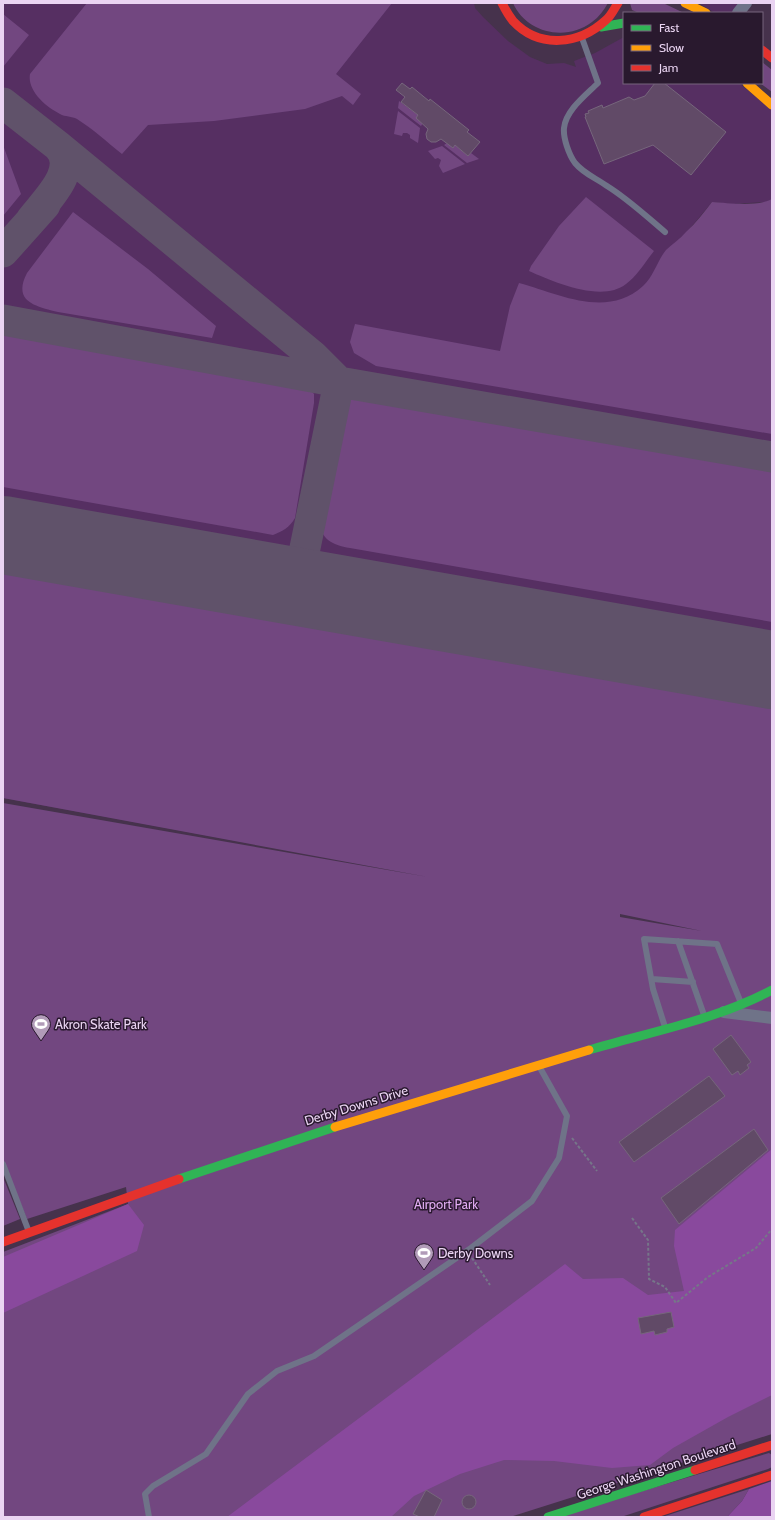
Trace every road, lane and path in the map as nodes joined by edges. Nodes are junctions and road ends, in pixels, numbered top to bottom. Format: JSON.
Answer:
{"nodes":[{"id":1,"x":502,"y":3,"type":"edge"},
{"id":2,"x":618,"y":3,"type":"edge"},
{"id":3,"x":685,"y":3,"type":"edge"},
{"id":4,"x":746,"y":3,"type":"edge"},
{"id":5,"x":704,"y":12,"type":"edge"},
{"id":6,"x":739,"y":12,"type":"edge"},
{"id":7,"x":623,"y":23,"type":"edge"},
{"id":8,"x":601,"y":28,"type":"junction"},
{"id":9,"x":582,"y":38,"type":"junction"},
{"id":10,"x":763,"y":51,"type":"edge"},
{"id":11,"x":772,"y":58,"type":"edge"},
{"id":12,"x":748,"y":84,"type":"edge"},
{"id":13,"x":772,"y":105,"type":"edge"},
{"id":14,"x":665,"y":232,"type":"dead end"},
{"id":15,"x":678,"y":941,"type":"junction"},
{"id":16,"x":652,"y":979,"type":"junction"},
{"id":17,"x":692,"y":982,"type":"junction"},
{"id":18,"x":772,"y":990,"type":"edge"},
{"id":19,"x":742,"y":1005,"type":"junction"},
{"id":20,"x":723,"y":1012,"type":"junction"},
{"id":21,"x":705,"y":1017,"type":"junction"},
{"id":22,"x":772,"y":1018,"type":"edge"},
{"id":23,"x":665,"y":1028,"type":"junction"},
{"id":24,"x":538,"y":1065,"type":"junction"},
{"id":25,"x":3,"y":1164,"type":"edge"},
{"id":26,"x":632,"y":1218,"type":"dead end"},
{"id":27,"x":772,"y":1228,"type":"edge"},
{"id":28,"x":29,"y":1232,"type":"junction"},
{"id":29,"x":3,"y":1242,"type":"edge"},
{"id":30,"x":467,"y":1250,"type":"junction"},
{"id":31,"x":490,"y":1285,"type":"dead end"},
{"id":32,"x":772,"y":1445,"type":"edge"},
{"id":33,"x":772,"y":1475,"type":"edge"},
{"id":34,"x":149,"y":1517,"type":"edge"},
{"id":35,"x":548,"y":1517,"type":"edge"},
{"id":36,"x":644,"y":1517,"type":"edge"}],
"edges":[{"from":1,"to":9,"type":"street"},
{"from":2,"to":8,"type":"street"},
{"from":3,"to":5,"type":"street"},
{"from":4,"to":6,"type":"street"},
{"from":7,"to":8,"type":"street"},
{"from":8,"to":9,"type":"street"},
{"from":9,"to":14,"type":"lane"},
{"from":10,"to":11,"type":"street"},
{"from":12,"to":13,"type":"street"},
{"from":15,"to":16,"type":"lane"},
{"from":15,"to":17,"type":"lane"},
{"from":15,"to":19,"type":"lane"},
{"from":16,"to":17,"type":"lane"},
{"from":16,"to":23,"type":"lane"},
{"from":17,"to":21,"type":"lane"},
{"from":18,"to":19,"type":"street","name":"Derby Downs Drive"},
{"from":19,"to":20,"type":"street","name":"Derby Downs Drive"},
{"from":20,"to":21,"type":"street","name":"Derby Downs Drive"},
{"from":20,"to":22,"type":"street","name":"Derby Downs Drive"},
{"from":21,"to":23,"type":"street","name":"Derby Downs Drive"},
{"from":23,"to":24,"type":"street","name":"Derby Downs Drive"},
{"from":24,"to":28,"type":"street","name":"Derby Downs Drive"},
{"from":24,"to":30,"type":"lane"},
{"from":25,"to":28,"type":"lane"},
{"from":26,"to":27,"type":"path"},
{"from":28,"to":29,"type":"street","name":"Derby Downs Drive"},
{"from":30,"to":31,"type":"path"},
{"from":30,"to":34,"type":"lane"},
{"from":32,"to":35,"type":"street","name":"George Washington Boulevard"},
{"from":33,"to":36,"type":"street"}]}
